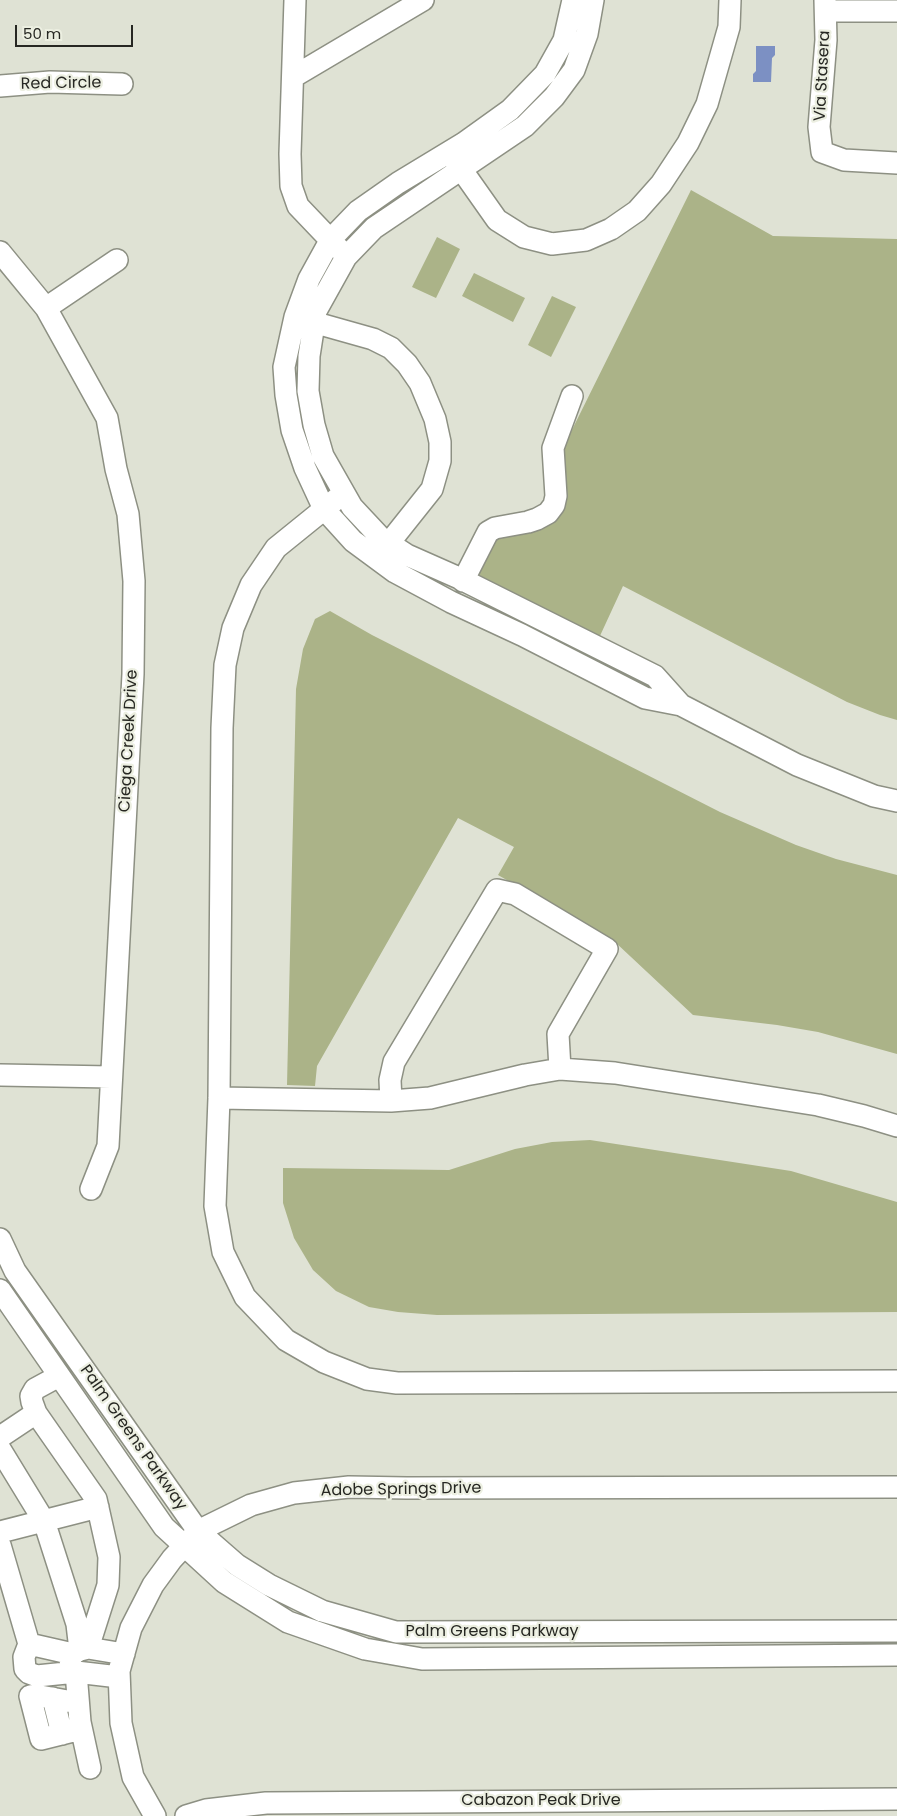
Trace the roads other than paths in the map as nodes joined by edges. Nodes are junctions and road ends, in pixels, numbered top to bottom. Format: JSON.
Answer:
{"nodes":[{"id":1,"x":295,"y":0,"type":"edge"},
{"id":2,"x":423,"y":0,"type":"edge"},
{"id":3,"x":573,"y":0,"type":"edge"},
{"id":4,"x":593,"y":0,"type":"edge"},
{"id":5,"x":730,"y":0,"type":"edge"},
{"id":6,"x":826,"y":6,"type":"edge"},
{"id":7,"x":897,"y":11,"type":"edge"},
{"id":8,"x":293,"y":77,"type":"junction"},
{"id":9,"x":122,"y":84,"type":"dead end"},
{"id":10,"x":0,"y":86,"type":"edge"},
{"id":11,"x":455,"y":160,"type":"junction"},
{"id":12,"x":897,"y":162,"type":"edge"},
{"id":13,"x":331,"y":239,"type":"junction"},
{"id":14,"x":0,"y":252,"type":"edge"},
{"id":15,"x":346,"y":257,"type":"junction"},
{"id":16,"x":117,"y":260,"type":"dead end"},
{"id":17,"x":46,"y":308,"type":"junction"},
{"id":18,"x":305,"y":319,"type":"junction"},
{"id":19,"x":572,"y":396,"type":"dead end"},
{"id":20,"x":344,"y":493,"type":"junction"},
{"id":21,"x":324,"y":509,"type":"junction"},
{"id":22,"x":389,"y":543,"type":"junction"},
{"id":23,"x":463,"y":580,"type":"junction"},
{"id":24,"x":681,"y":705,"type":"junction"},
{"id":25,"x":897,"y":801,"type":"edge"},
{"id":26,"x":560,"y":1069,"type":"junction"},
{"id":27,"x":0,"y":1075,"type":"edge"},
{"id":28,"x":111,"y":1077,"type":"junction"},
{"id":29,"x":219,"y":1098,"type":"junction"},
{"id":30,"x":391,"y":1101,"type":"junction"},
{"id":31,"x":897,"y":1126,"type":"edge"},
{"id":32,"x":91,"y":1190,"type":"dead end"},
{"id":33,"x":0,"y":1239,"type":"edge"},
{"id":34,"x":8,"y":1275,"type":"edge"},
{"id":35,"x":0,"y":1290,"type":"edge"},
{"id":36,"x":59,"y":1376,"type":"junction"},
{"id":37,"x":897,"y":1381,"type":"edge"},
{"id":38,"x":36,"y":1413,"type":"junction"},
{"id":39,"x":0,"y":1437,"type":"edge"},
{"id":40,"x":0,"y":1449,"type":"edge"},
{"id":41,"x":897,"y":1487,"type":"edge"},
{"id":42,"x":98,"y":1507,"type":"junction"},
{"id":43,"x":44,"y":1521,"type":"junction"},
{"id":44,"x":0,"y":1532,"type":"edge"},
{"id":45,"x":191,"y":1538,"type":"junction"},
{"id":46,"x":0,"y":1545,"type":"edge"},
{"id":47,"x":897,"y":1631,"type":"edge"},
{"id":48,"x":28,"y":1644,"type":"junction"},
{"id":49,"x":124,"y":1654,"type":"junction"},
{"id":50,"x":79,"y":1656,"type":"junction"},
{"id":51,"x":897,"y":1656,"type":"edge"},
{"id":52,"x":119,"y":1677,"type":"junction"},
{"id":53,"x":78,"y":1703,"type":"junction"},
{"id":54,"x":72,"y":1732,"type":"junction"},
{"id":55,"x":90,"y":1768,"type":"dead end"},
{"id":56,"x":897,"y":1799,"type":"edge"},
{"id":57,"x":338,"y":1809,"type":"edge"},
{"id":58,"x":155,"y":1816,"type":"edge"},
{"id":59,"x":186,"y":1816,"type":"edge"}],
"edges":[{"from":1,"to":8,"type":"street"},
{"from":2,"to":8,"type":"street"},
{"from":3,"to":11,"type":"street"},
{"from":4,"to":11,"type":"street"},
{"from":5,"to":11,"type":"street"},
{"from":6,"to":7,"type":"street"},
{"from":6,"to":12,"type":"street","name":"Via Stasera"},
{"from":8,"to":13,"type":"street"},
{"from":9,"to":10,"type":"street","name":"Red Circle"},
{"from":11,"to":13,"type":"street"},
{"from":11,"to":15,"type":"street"},
{"from":13,"to":15,"type":"street"},
{"from":13,"to":18,"type":"street"},
{"from":14,"to":17,"type":"street","name":"Ciega Creek Drive"},
{"from":15,"to":18,"type":"street"},
{"from":16,"to":17,"type":"street"},
{"from":17,"to":28,"type":"street","name":"Ciega Creek Drive"},
{"from":18,"to":20,"type":"street"},
{"from":18,"to":21,"type":"street"},
{"from":18,"to":22,"type":"street"},
{"from":19,"to":23,"type":"street"},
{"from":20,"to":21,"type":"street"},
{"from":20,"to":22,"type":"street"},
{"from":21,"to":24,"type":"street"},
{"from":21,"to":29,"type":"street"},
{"from":22,"to":23,"type":"street"},
{"from":23,"to":24,"type":"street"},
{"from":24,"to":25,"type":"street"},
{"from":26,"to":30,"type":"street"},
{"from":26,"to":30,"type":"street"},
{"from":26,"to":31,"type":"street"},
{"from":27,"to":28,"type":"street"},
{"from":28,"to":32,"type":"street","name":"Ciega Creek Drive"},
{"from":29,"to":30,"type":"street"},
{"from":29,"to":37,"type":"street"},
{"from":33,"to":34,"type":"street","name":"Palm Greens Parkway"},
{"from":34,"to":45,"type":"street","name":"Palm Greens Parkway"},
{"from":35,"to":36,"type":"street","name":"Palm Greens Parkway"},
{"from":36,"to":38,"type":"street"},
{"from":36,"to":45,"type":"street","name":"Palm Greens Parkway"},
{"from":38,"to":39,"type":"street"},
{"from":38,"to":42,"type":"street"},
{"from":40,"to":43,"type":"street"},
{"from":41,"to":45,"type":"street","name":"Adobe Springs Drive"},
{"from":42,"to":43,"type":"street"},
{"from":42,"to":50,"type":"street"},
{"from":43,"to":44,"type":"street"},
{"from":43,"to":50,"type":"street"},
{"from":45,"to":47,"type":"street","name":"Palm Greens Parkway"},
{"from":45,"to":49,"type":"street","name":"Adobe Springs Drive"},
{"from":45,"to":51,"type":"street","name":"Palm Greens Parkway"},
{"from":46,"to":48,"type":"street"},
{"from":48,"to":50,"type":"street"},
{"from":48,"to":50,"type":"street"},
{"from":49,"to":50,"type":"street"},
{"from":49,"to":52,"type":"street","name":"Adobe Springs Drive"},
{"from":50,"to":52,"type":"street"},
{"from":50,"to":53,"type":"street"},
{"from":52,"to":58,"type":"street","name":"Adobe Springs Drive"},
{"from":53,"to":54,"type":"street"},
{"from":53,"to":54,"type":"street"},
{"from":54,"to":55,"type":"street"},
{"from":56,"to":57,"type":"street","name":"Cabazon Peak Drive"},
{"from":57,"to":59,"type":"street","name":"Cabazon Peak Drive"}]}
